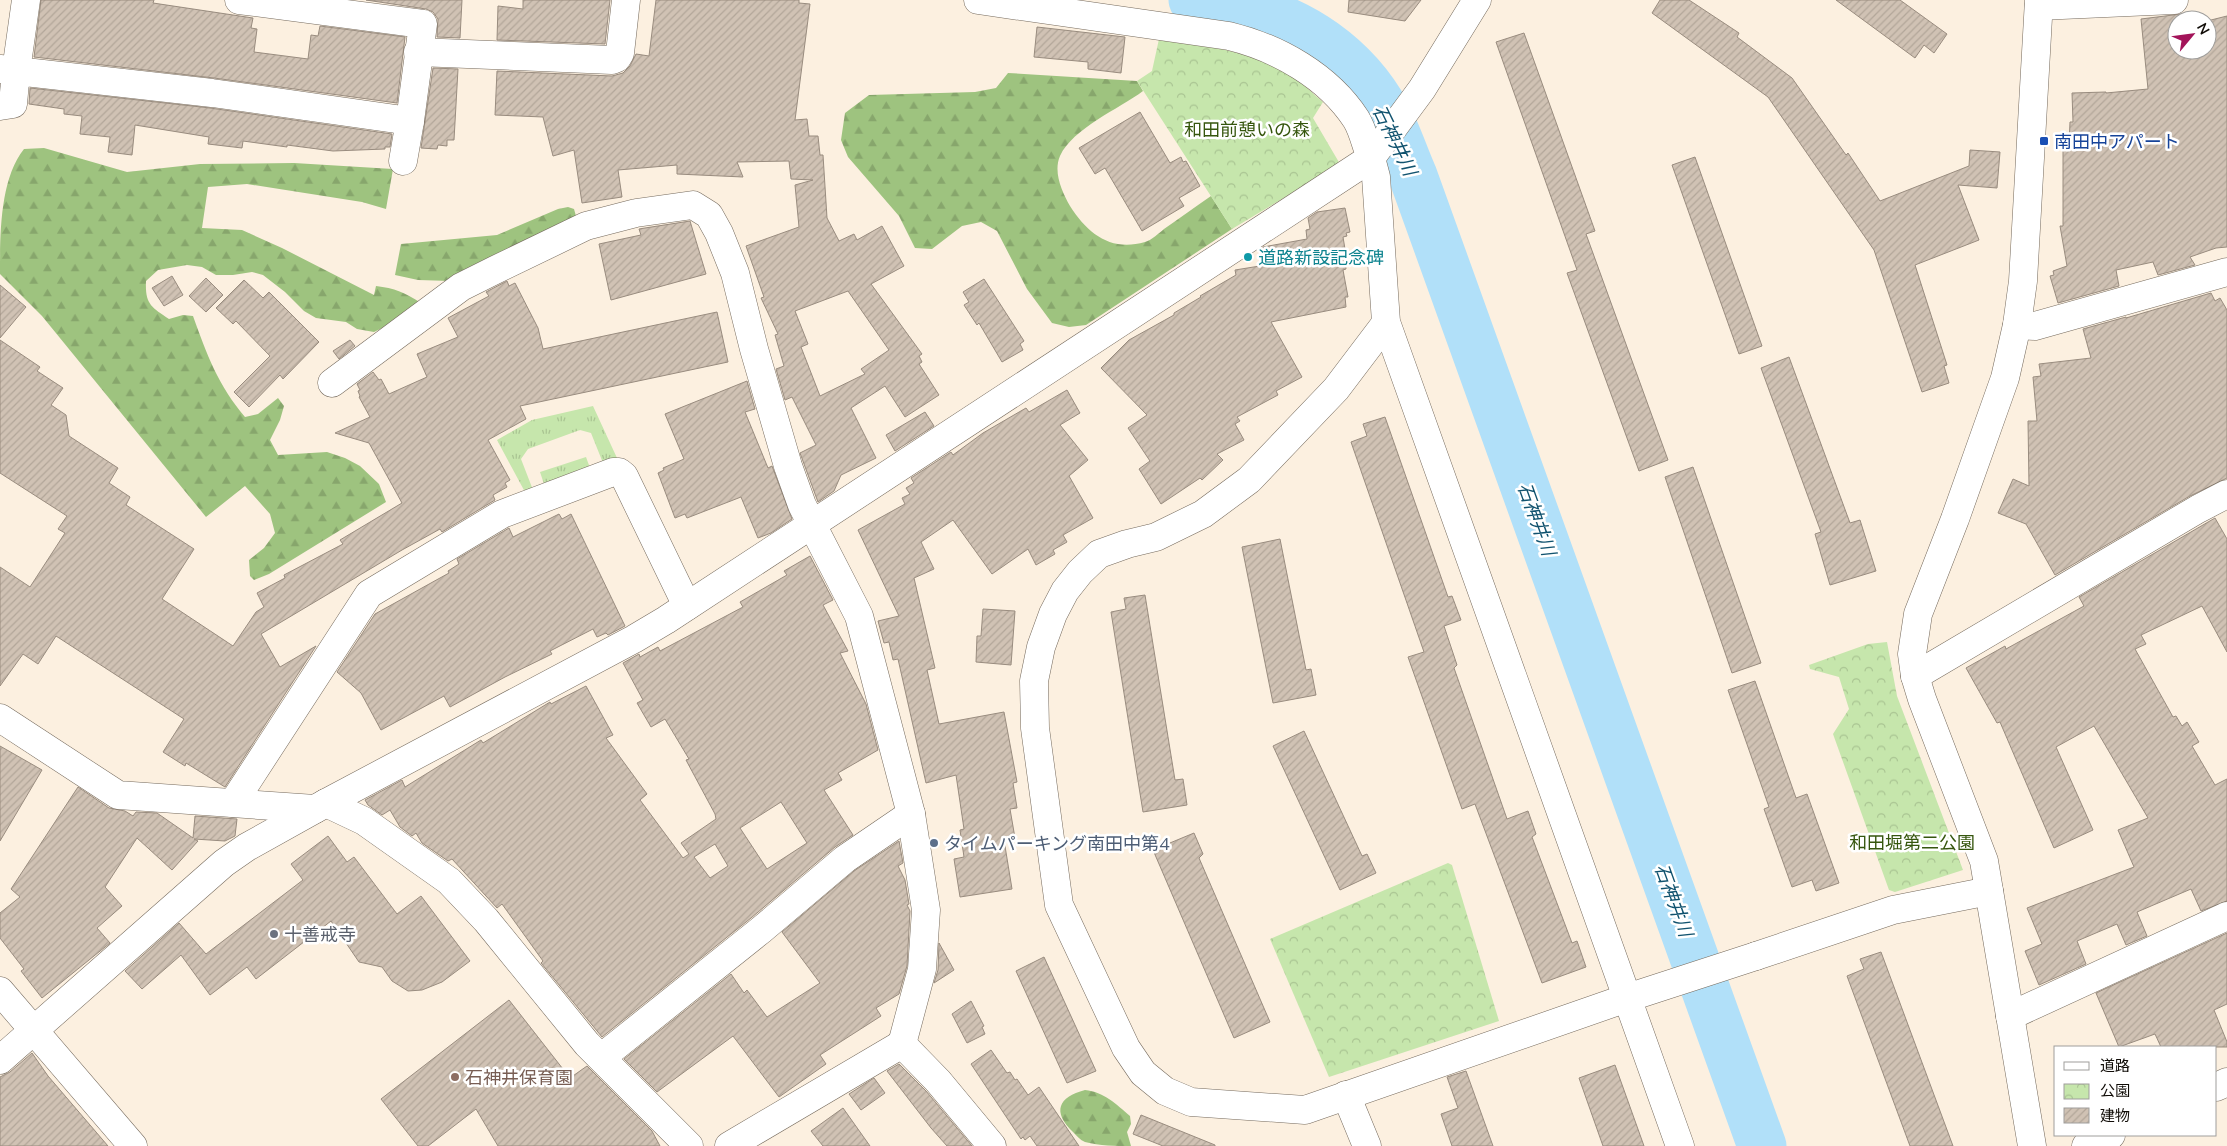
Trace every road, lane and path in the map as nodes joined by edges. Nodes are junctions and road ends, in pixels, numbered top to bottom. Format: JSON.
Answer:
{"nodes":[{"id":1,"x":26,"y":0,"type":"edge"},
{"id":2,"x":240,"y":0,"type":"edge"},
{"id":3,"x":626,"y":0,"type":"edge"},
{"id":4,"x":978,"y":0,"type":"edge"},
{"id":5,"x":1476,"y":0,"type":"edge"},
{"id":6,"x":2174,"y":0,"type":"edge"},
{"id":7,"x":2039,"y":3,"type":"edge"},
{"id":8,"x":425,"y":12,"type":"edge"},
{"id":9,"x":418,"y":52,"type":"junction"},
{"id":10,"x":8,"y":70,"type":"edge"},
{"id":11,"x":0,"y":106,"type":"edge"},
{"id":12,"x":410,"y":121,"type":"junction"},
{"id":13,"x":1374,"y":155,"type":"junction"},
{"id":14,"x":403,"y":161,"type":"dead end"},
{"id":15,"x":2225,"y":276,"type":"edge"},
{"id":16,"x":1386,"y":324,"type":"junction"},
{"id":17,"x":2017,"y":325,"type":"junction"},
{"id":18,"x":332,"y":383,"type":"dead end"},
{"id":19,"x":2227,"y":494,"type":"edge"},
{"id":20,"x":812,"y":524,"type":"junction"},
{"id":21,"x":687,"y":606,"type":"junction"},
{"id":22,"x":1915,"y":676,"type":"junction"},
{"id":23,"x":0,"y":718,"type":"edge"},
{"id":24,"x":233,"y":803,"type":"junction"},
{"id":25,"x":320,"y":806,"type":"junction"},
{"id":26,"x":911,"y":814,"type":"junction"},
{"id":27,"x":1989,"y":890,"type":"junction"},
{"id":28,"x":2227,"y":916,"type":"edge"},
{"id":29,"x":0,"y":991,"type":"edge"},
{"id":30,"x":1627,"y":998,"type":"junction"},
{"id":31,"x":2010,"y":1016,"type":"junction"},
{"id":32,"x":35,"y":1031,"type":"junction"},
{"id":33,"x":902,"y":1044,"type":"junction"},
{"id":34,"x":602,"y":1057,"type":"junction"},
{"id":35,"x":0,"y":1060,"type":"edge"},
{"id":36,"x":1346,"y":1095,"type":"junction"},
{"id":37,"x":2109,"y":1136,"type":"edge"},
{"id":38,"x":133,"y":1146,"type":"edge"},
{"id":39,"x":689,"y":1146,"type":"edge"},
{"id":40,"x":730,"y":1146,"type":"edge"},
{"id":41,"x":992,"y":1146,"type":"edge"},
{"id":42,"x":1367,"y":1146,"type":"edge"},
{"id":43,"x":1680,"y":1146,"type":"edge"},
{"id":44,"x":2032,"y":1146,"type":"edge"},
{"id":45,"x":2086,"y":1146,"type":"edge"}],
"edges":[{"from":1,"to":10,"type":"street"},
{"from":2,"to":8,"type":"street"},
{"from":3,"to":9,"type":"street"},
{"from":4,"to":13,"type":"street"},
{"from":5,"to":13,"type":"street"},
{"from":6,"to":7,"type":"street"},
{"from":7,"to":17,"type":"street"},
{"from":8,"to":9,"type":"street"},
{"from":9,"to":12,"type":"street"},
{"from":10,"to":11,"type":"street"},
{"from":10,"to":12,"type":"street"},
{"from":12,"to":14,"type":"street"},
{"from":13,"to":16,"type":"street"},
{"from":13,"to":20,"type":"street"},
{"from":15,"to":17,"type":"street"},
{"from":16,"to":30,"type":"street"},
{"from":16,"to":36,"type":"street"},
{"from":17,"to":22,"type":"street"},
{"from":18,"to":20,"type":"street"},
{"from":19,"to":22,"type":"street"},
{"from":20,"to":21,"type":"street"},
{"from":20,"to":26,"type":"street"},
{"from":21,"to":24,"type":"street"},
{"from":21,"to":25,"type":"street"},
{"from":22,"to":27,"type":"street"},
{"from":23,"to":24,"type":"street"},
{"from":24,"to":25,"type":"street"},
{"from":25,"to":32,"type":"street"},
{"from":25,"to":34,"type":"street"},
{"from":26,"to":33,"type":"street"},
{"from":26,"to":34,"type":"street"},
{"from":27,"to":30,"type":"street"},
{"from":27,"to":31,"type":"street"},
{"from":28,"to":31,"type":"street"},
{"from":29,"to":32,"type":"street"},
{"from":30,"to":36,"type":"street"},
{"from":30,"to":43,"type":"street"},
{"from":31,"to":44,"type":"street"},
{"from":32,"to":35,"type":"street"},
{"from":32,"to":38,"type":"street"},
{"from":33,"to":40,"type":"street"},
{"from":33,"to":41,"type":"street"},
{"from":34,"to":39,"type":"street"},
{"from":36,"to":42,"type":"street"},
{"from":37,"to":45,"type":"street"}]}
